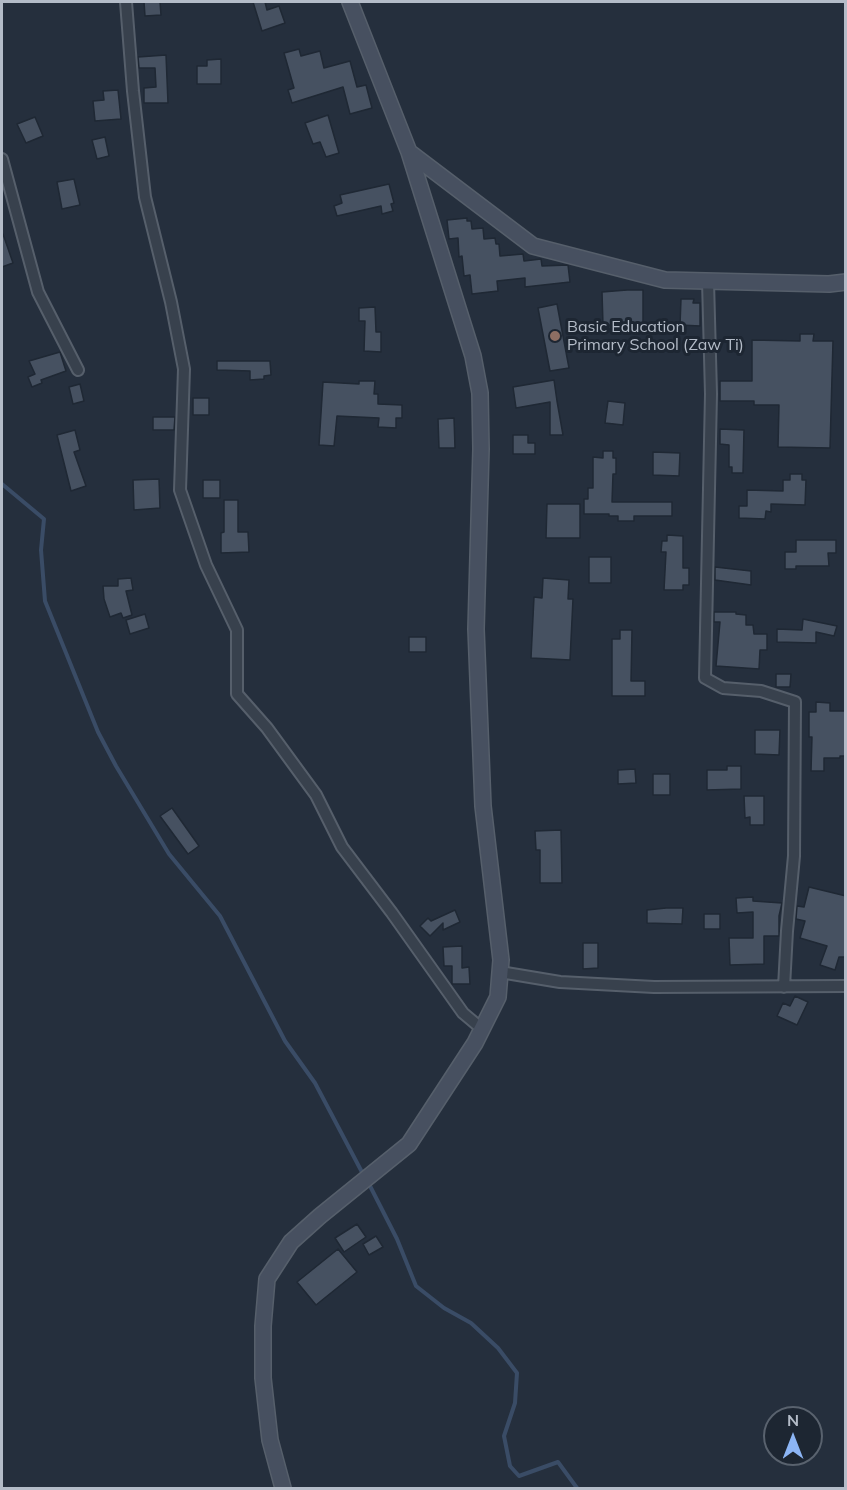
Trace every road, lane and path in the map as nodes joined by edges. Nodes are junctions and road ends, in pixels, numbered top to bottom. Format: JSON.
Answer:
{"nodes":[{"id":1,"x":126,"y":2,"type":"edge"},
{"id":2,"x":350,"y":2,"type":"edge"},
{"id":3,"x":409,"y":152,"type":"junction"},
{"id":4,"x":2,"y":159,"type":"edge"},
{"id":5,"x":708,"y":281,"type":"junction"},
{"id":6,"x":846,"y":282,"type":"edge"},
{"id":7,"x":78,"y":370,"type":"dead end"},
{"id":8,"x":500,"y":972,"type":"junction"},
{"id":9,"x":846,"y":986,"type":"edge"},
{"id":10,"x":784,"y":987,"type":"junction"},
{"id":11,"x":482,"y":1029,"type":"junction"},
{"id":12,"x":283,"y":1488,"type":"edge"}],
"edges":[{"from":1,"to":11,"type":"street"},
{"from":2,"to":3,"type":"main road"},
{"from":3,"to":5,"type":"main road"},
{"from":3,"to":8,"type":"main road"},
{"from":4,"to":7,"type":"street"},
{"from":5,"to":6,"type":"main road"},
{"from":5,"to":10,"type":"street"},
{"from":8,"to":10,"type":"street"},
{"from":8,"to":11,"type":"main road"},
{"from":9,"to":10,"type":"street"},
{"from":11,"to":12,"type":"main road"}]}
